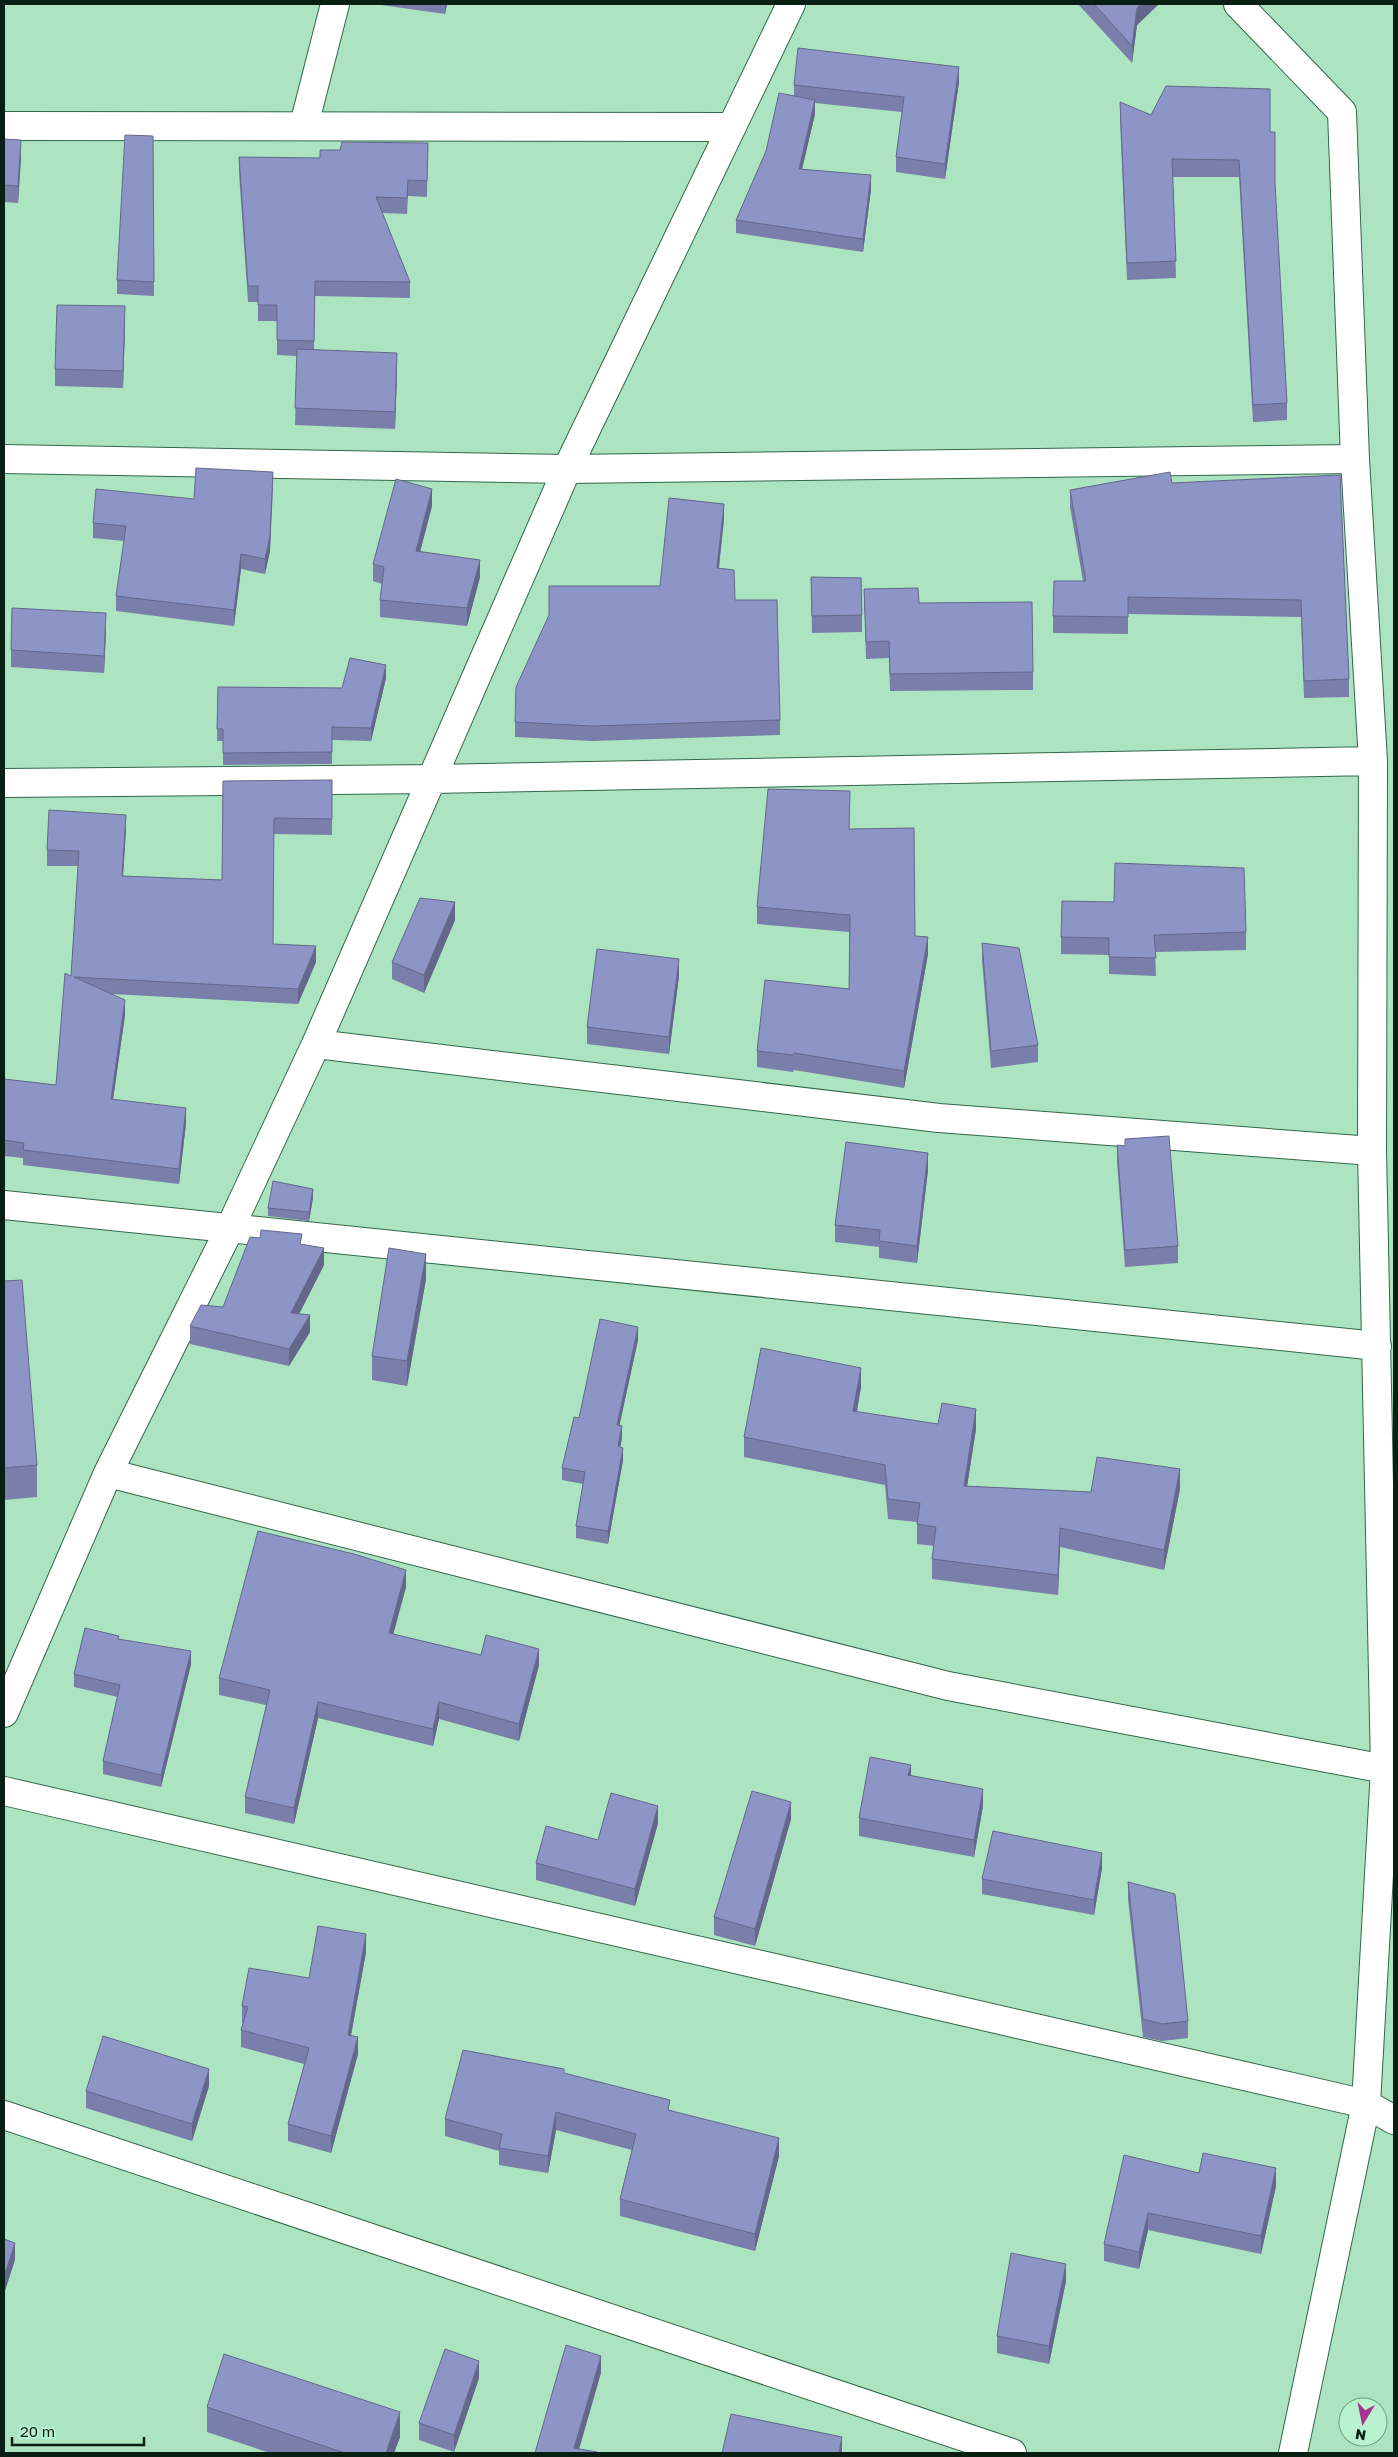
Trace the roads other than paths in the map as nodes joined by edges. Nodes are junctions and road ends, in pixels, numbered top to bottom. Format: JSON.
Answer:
{"nodes":[{"id":1,"x":335,"y":4,"type":"edge"},
{"id":2,"x":791,"y":4,"type":"edge"},
{"id":3,"x":1238,"y":4,"type":"edge"},
{"id":4,"x":304,"y":125,"type":"junction"},
{"id":5,"x":4,"y":126,"type":"edge"},
{"id":6,"x":732,"y":127,"type":"junction"},
{"id":7,"x":4,"y":459,"type":"edge"},
{"id":8,"x":1354,"y":459,"type":"junction"},
{"id":9,"x":567,"y":469,"type":"junction"},
{"id":10,"x":1373,"y":761,"type":"junction"},
{"id":11,"x":431,"y":779,"type":"junction"},
{"id":12,"x":4,"y":783,"type":"edge"},
{"id":13,"x":316,"y":1044,"type":"junction"},
{"id":14,"x":1372,"y":1151,"type":"junction"},
{"id":15,"x":4,"y":1206,"type":"edge"},
{"id":16,"x":230,"y":1228,"type":"junction"},
{"id":17,"x":1377,"y":1346,"type":"junction"},
{"id":18,"x":108,"y":1472,"type":"junction"},
{"id":19,"x":4,"y":1713,"type":"edge"},
{"id":20,"x":1385,"y":1769,"type":"junction"},
{"id":21,"x":4,"y":1791,"type":"edge"},
{"id":22,"x":1366,"y":2104,"type":"junction"},
{"id":23,"x":4,"y":2115,"type":"edge"},
{"id":24,"x":1394,"y":2120,"type":"edge"},
{"id":25,"x":1012,"y":2453,"type":"edge"},
{"id":26,"x":1293,"y":2453,"type":"edge"}],
"edges":[{"from":1,"to":4,"type":"street"},
{"from":2,"to":6,"type":"street"},
{"from":3,"to":8,"type":"street"},
{"from":4,"to":5,"type":"street"},
{"from":4,"to":6,"type":"street"},
{"from":6,"to":9,"type":"street"},
{"from":7,"to":9,"type":"street"},
{"from":8,"to":9,"type":"street"},
{"from":8,"to":10,"type":"street"},
{"from":9,"to":11,"type":"street"},
{"from":10,"to":11,"type":"street"},
{"from":10,"to":14,"type":"street"},
{"from":11,"to":12,"type":"street"},
{"from":11,"to":13,"type":"street"},
{"from":13,"to":14,"type":"street"},
{"from":13,"to":16,"type":"street"},
{"from":14,"to":17,"type":"street"},
{"from":15,"to":16,"type":"street"},
{"from":16,"to":17,"type":"street"},
{"from":16,"to":18,"type":"street"},
{"from":17,"to":20,"type":"street"},
{"from":18,"to":19,"type":"street"},
{"from":18,"to":20,"type":"street"},
{"from":20,"to":22,"type":"street"},
{"from":21,"to":22,"type":"street"},
{"from":22,"to":24,"type":"street"},
{"from":22,"to":26,"type":"street"},
{"from":23,"to":25,"type":"street"}]}
